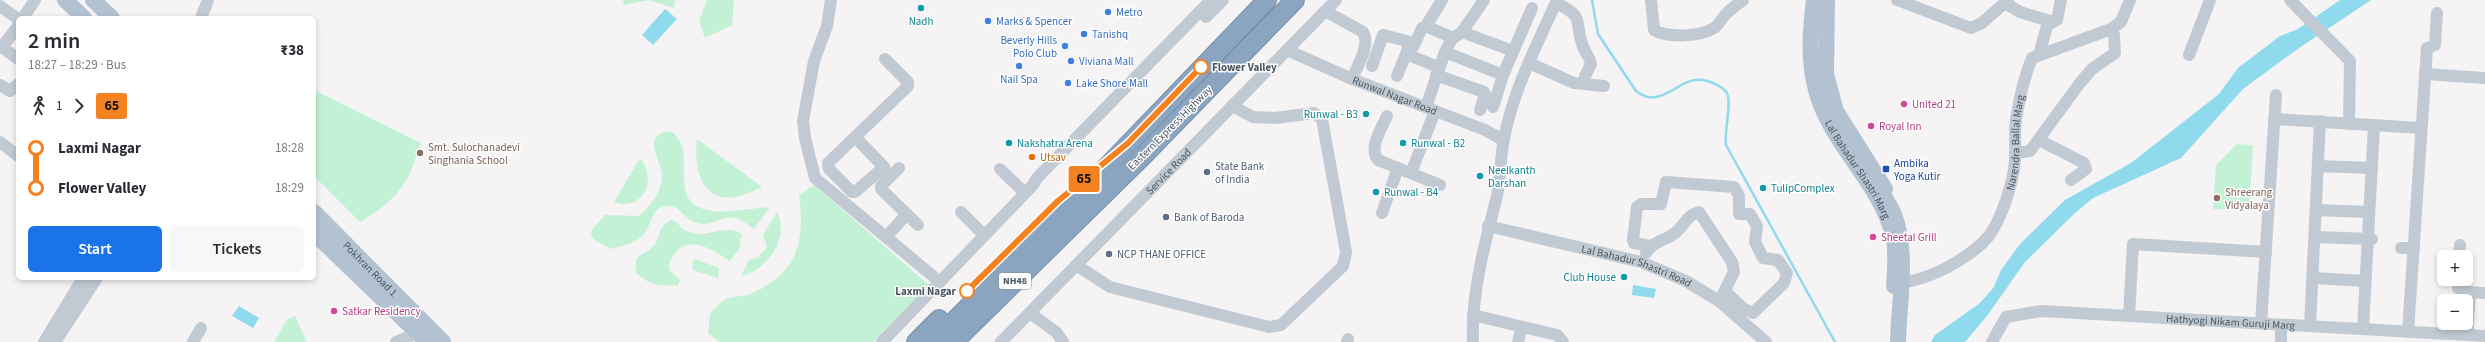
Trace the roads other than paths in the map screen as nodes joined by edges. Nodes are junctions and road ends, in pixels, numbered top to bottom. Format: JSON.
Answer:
{"nodes":[{"id":1,"x":35,"y":0,"type":"edge"},
{"id":2,"x":65,"y":0,"type":"edge"},
{"id":3,"x":93,"y":0,"type":"edge"},
{"id":4,"x":208,"y":0,"type":"edge"},
{"id":5,"x":831,"y":0,"type":"edge"},
{"id":6,"x":1211,"y":0,"type":"edge"},
{"id":7,"x":1223,"y":0,"type":"edge"},
{"id":8,"x":1267,"y":0,"type":"edge"},
{"id":9,"x":1296,"y":0,"type":"edge"},
{"id":10,"x":1336,"y":0,"type":"edge"},
{"id":11,"x":1442,"y":0,"type":"edge"},
{"id":12,"x":1484,"y":0,"type":"edge"},
{"id":13,"x":1651,"y":0,"type":"edge"},
{"id":14,"x":1743,"y":0,"type":"edge"},
{"id":15,"x":1814,"y":0,"type":"edge"},
{"id":16,"x":1827,"y":0,"type":"edge"},
{"id":17,"x":1897,"y":0,"type":"edge"},
{"id":18,"x":2061,"y":0,"type":"edge"},
{"id":19,"x":2130,"y":0,"type":"edge"},
{"id":20,"x":2210,"y":0,"type":"edge"},
{"id":21,"x":2290,"y":0,"type":"edge"},
{"id":22,"x":1556,"y":1,"type":"edge"},
{"id":23,"x":2007,"y":2,"type":"edge"},
{"id":24,"x":0,"y":6,"type":"edge"},
{"id":25,"x":1258,"y":7,"type":"edge"},
{"id":26,"x":1532,"y":8,"type":"dead end"},
{"id":27,"x":1325,"y":11,"type":"junction"},
{"id":28,"x":2437,"y":13,"type":"dead end"},
{"id":29,"x":24,"y":16,"type":"edge"},
{"id":30,"x":82,"y":16,"type":"edge"},
{"id":31,"x":110,"y":16,"type":"edge"},
{"id":32,"x":202,"y":16,"type":"edge"},
{"id":33,"x":16,"y":18,"type":"edge"},
{"id":34,"x":1819,"y":21,"type":"junction"},
{"id":35,"x":2053,"y":22,"type":"junction"},
{"id":36,"x":1426,"y":26,"type":"junction"},
{"id":37,"x":16,"y":28,"type":"edge"},
{"id":38,"x":1458,"y":35,"type":"junction"},
{"id":39,"x":2114,"y":35,"type":"dead end"},
{"id":40,"x":1,"y":46,"type":"edge"},
{"id":41,"x":1287,"y":50,"type":"junction"},
{"id":42,"x":1513,"y":51,"type":"junction"},
{"id":43,"x":1407,"y":52,"type":"junction"},
{"id":44,"x":1444,"y":52,"type":"junction"},
{"id":45,"x":2039,"y":55,"type":"junction"},
{"id":46,"x":2189,"y":55,"type":"dead end"},
{"id":47,"x":16,"y":57,"type":"edge"},
{"id":48,"x":886,"y":59,"type":"dead end"},
{"id":49,"x":1529,"y":63,"type":"junction"},
{"id":50,"x":1372,"y":66,"type":"dead end"},
{"id":51,"x":1437,"y":71,"type":"junction"},
{"id":52,"x":2425,"y":74,"type":"junction"},
{"id":53,"x":1503,"y":75,"type":"junction"},
{"id":54,"x":1397,"y":76,"type":"dead end"},
{"id":55,"x":1585,"y":76,"type":"dead end"},
{"id":56,"x":2485,"y":78,"type":"edge"},
{"id":57,"x":1352,"y":79,"type":"junction"},
{"id":58,"x":0,"y":85,"type":"edge"},
{"id":59,"x":16,"y":86,"type":"edge"},
{"id":60,"x":1604,"y":86,"type":"dead end"},
{"id":61,"x":2276,"y":95,"type":"dead end"},
{"id":62,"x":1232,"y":106,"type":"junction"},
{"id":63,"x":1493,"y":107,"type":"dead end"},
{"id":64,"x":1430,"y":109,"type":"junction"},
{"id":65,"x":1480,"y":110,"type":"dead end"},
{"id":66,"x":1387,"y":116,"type":"dead end"},
{"id":67,"x":2274,"y":119,"type":"junction"},
{"id":68,"x":2320,"y":121,"type":"junction"},
{"id":69,"x":2349,"y":124,"type":"junction"},
{"id":70,"x":2374,"y":126,"type":"junction"},
{"id":71,"x":2421,"y":128,"type":"junction"},
{"id":72,"x":855,"y":137,"type":"junction"},
{"id":73,"x":1503,"y":140,"type":"junction"},
{"id":74,"x":2039,"y":140,"type":"junction"},
{"id":75,"x":0,"y":142,"type":"edge"},
{"id":76,"x":1128,"y":143,"type":"junction"},
{"id":77,"x":2015,"y":153,"type":"junction"},
{"id":78,"x":16,"y":154,"type":"edge"},
{"id":79,"x":1144,"y":156,"type":"junction"},
{"id":80,"x":2318,"y":166,"type":"junction"},
{"id":81,"x":1398,"y":168,"type":"junction"},
{"id":82,"x":2372,"y":168,"type":"junction"},
{"id":83,"x":1000,"y":169,"type":"dead end"},
{"id":84,"x":892,"y":170,"type":"junction"},
{"id":85,"x":833,"y":173,"type":"junction"},
{"id":86,"x":1411,"y":173,"type":"junction"},
{"id":87,"x":2071,"y":180,"type":"dead end"},
{"id":88,"x":822,"y":184,"type":"junction"},
{"id":89,"x":1440,"y":185,"type":"dead end"},
{"id":90,"x":1029,"y":189,"type":"junction"},
{"id":91,"x":2316,"y":210,"type":"junction"},
{"id":92,"x":961,"y":212,"type":"dead end"},
{"id":93,"x":2369,"y":212,"type":"junction"},
{"id":94,"x":1382,"y":213,"type":"dead end"},
{"id":95,"x":316,"y":214,"type":"edge"},
{"id":96,"x":907,"y":214,"type":"junction"},
{"id":97,"x":1072,"y":214,"type":"junction"},
{"id":98,"x":918,"y":225,"type":"dead end"},
{"id":99,"x":1488,"y":226,"type":"junction"},
{"id":100,"x":316,"y":235,"type":"edge"},
{"id":101,"x":984,"y":235,"type":"junction"},
{"id":102,"x":886,"y":237,"type":"junction"},
{"id":103,"x":2316,"y":237,"type":"junction"},
{"id":104,"x":2370,"y":244,"type":"junction"},
{"id":105,"x":1650,"y":246,"type":"junction"},
{"id":106,"x":2266,"y":252,"type":"junction"},
{"id":107,"x":1642,"y":262,"type":"junction"},
{"id":108,"x":1076,"y":265,"type":"junction"},
{"id":109,"x":2313,"y":278,"type":"junction"},
{"id":110,"x":82,"y":280,"type":"edge"},
{"id":111,"x":95,"y":280,"type":"edge"},
{"id":112,"x":2365,"y":281,"type":"junction"},
{"id":113,"x":940,"y":282,"type":"junction"},
{"id":114,"x":1899,"y":283,"type":"junction"},
{"id":115,"x":2458,"y":286,"type":"edge"},
{"id":116,"x":2470,"y":292,"type":"junction"},
{"id":117,"x":2485,"y":293,"type":"edge"},
{"id":118,"x":1722,"y":296,"type":"junction"},
{"id":119,"x":1030,"y":312,"type":"junction"},
{"id":120,"x":1473,"y":315,"type":"junction"},
{"id":121,"x":2129,"y":316,"type":"junction"},
{"id":122,"x":2261,"y":323,"type":"junction"},
{"id":123,"x":2281,"y":324,"type":"junction"},
{"id":124,"x":2310,"y":326,"type":"junction"},
{"id":125,"x":1522,"y":327,"type":"junction"},
{"id":126,"x":58,"y":328,"type":"junction"},
{"id":127,"x":201,"y":328,"type":"dead end"},
{"id":128,"x":2362,"y":328,"type":"junction"},
{"id":129,"x":2408,"y":332,"type":"junction"},
{"id":130,"x":2467,"y":335,"type":"junction"},
{"id":131,"x":2485,"y":336,"type":"edge"},
{"id":132,"x":422,"y":337,"type":"edge"},
{"id":133,"x":44,"y":342,"type":"edge"},
{"id":134,"x":55,"y":342,"type":"edge"},
{"id":135,"x":193,"y":342,"type":"edge"},
{"id":136,"x":396,"y":342,"type":"edge"},
{"id":137,"x":443,"y":342,"type":"edge"},
{"id":138,"x":882,"y":342,"type":"edge"},
{"id":139,"x":916,"y":342,"type":"edge"},
{"id":140,"x":933,"y":342,"type":"edge"},
{"id":141,"x":954,"y":342,"type":"edge"},
{"id":142,"x":971,"y":342,"type":"edge"},
{"id":143,"x":1001,"y":342,"type":"edge"},
{"id":144,"x":1063,"y":342,"type":"edge"},
{"id":145,"x":1473,"y":342,"type":"edge"},
{"id":146,"x":1518,"y":342,"type":"edge"},
{"id":147,"x":1563,"y":342,"type":"edge"},
{"id":148,"x":1766,"y":342,"type":"edge"},
{"id":149,"x":1891,"y":342,"type":"edge"},
{"id":150,"x":1899,"y":342,"type":"edge"},
{"id":151,"x":1992,"y":342,"type":"edge"},
{"id":152,"x":2281,"y":342,"type":"edge"}],
"edges":[{"from":1,"to":29,"type":"street"},
{"from":2,"to":30,"type":"main road"},
{"from":3,"to":31,"type":"main road"},
{"from":4,"to":32,"type":"street"},
{"from":5,"to":88,"type":"street"},
{"from":6,"to":90,"type":"street"},
{"from":7,"to":90,"type":"street"},
{"from":8,"to":25,"type":"highway","name":"Eastern Express Highway","number":"NH48"},
{"from":9,"to":79,"type":"highway","name":"Eastern Express Highway","number":"NH48"},
{"from":10,"to":27,"type":"street","name":"Service Road"},
{"from":11,"to":36,"type":"street"},
{"from":12,"to":38,"type":"street"},
{"from":13,"to":14,"type":"street"},
{"from":15,"to":34,"type":"main road","name":"Lal Bahadur Shastri Marg"},
{"from":16,"to":34,"type":"main road","name":"Lal Bahadur Shastri Marg"},
{"from":17,"to":23,"type":"street"},
{"from":18,"to":35,"type":"street"},
{"from":19,"to":45,"type":"street"},
{"from":20,"to":46,"type":"street"},
{"from":21,"to":69,"type":"street"},
{"from":22,"to":49,"type":"street"},
{"from":22,"to":55,"type":"street"},
{"from":23,"to":35,"type":"street"},
{"from":24,"to":33,"type":"street"},
{"from":25,"to":76,"type":"highway","name":"Eastern Express Highway","number":"NH48"},
{"from":26,"to":42,"type":"street"},
{"from":27,"to":41,"type":"street","name":"Service Road"},
{"from":27,"to":57,"type":"street"},
{"from":28,"to":52,"type":"street"},
{"from":34,"to":114,"type":"main road","name":"Lal Bahadur Shastri Marg"},
{"from":34,"to":150,"type":"main road","bridge":true},
{"from":35,"to":45,"type":"street"},
{"from":36,"to":38,"type":"street"},
{"from":36,"to":43,"type":"street"},
{"from":37,"to":40,"type":"street"},
{"from":38,"to":42,"type":"street"},
{"from":38,"to":44,"type":"street"},
{"from":39,"to":74,"type":"street"},
{"from":40,"to":47,"type":"street"},
{"from":41,"to":57,"type":"street","name":"Runwal Nagar Road"},
{"from":41,"to":62,"type":"street","name":"Service Road"},
{"from":42,"to":53,"type":"street"},
{"from":43,"to":50,"type":"street"},
{"from":43,"to":51,"type":"street"},
{"from":43,"to":54,"type":"street"},
{"from":44,"to":51,"type":"street"},
{"from":44,"to":53,"type":"street"},
{"from":45,"to":77,"type":"street","name":"Narendra Ballal Marg"},
{"from":48,"to":72,"type":"street"},
{"from":49,"to":60,"type":"street"},
{"from":49,"to":73,"type":"street"},
{"from":51,"to":64,"type":"street"},
{"from":51,"to":65,"type":"street"},
{"from":52,"to":56,"type":"street"},
{"from":52,"to":71,"type":"street"},
{"from":53,"to":63,"type":"street"},
{"from":57,"to":64,"type":"street","name":"Runwal Nagar Road"},
{"from":58,"to":59,"type":"street"},
{"from":61,"to":67,"type":"street"},
{"from":62,"to":108,"type":"street","name":"Service Road"},
{"from":62,"to":108,"type":"street"},
{"from":64,"to":73,"type":"street","name":"Runwal Nagar Road"},
{"from":64,"to":86,"type":"street"},
{"from":66,"to":81,"type":"street"},
{"from":67,"to":68,"type":"street"},
{"from":67,"to":106,"type":"street"},
{"from":68,"to":69,"type":"street"},
{"from":68,"to":80,"type":"street"},
{"from":69,"to":70,"type":"street"},
{"from":70,"to":71,"type":"street"},
{"from":70,"to":82,"type":"street"},
{"from":71,"to":129,"type":"street"},
{"from":72,"to":84,"type":"street"},
{"from":72,"to":85,"type":"street"},
{"from":73,"to":99,"type":"street"},
{"from":74,"to":77,"type":"street"},
{"from":74,"to":87,"type":"street"},
{"from":75,"to":78,"type":"street"},
{"from":76,"to":97,"type":"highway","name":"Eastern Express Highway","number":"NH48"},
{"from":76,"to":139,"type":"highway"},
{"from":77,"to":114,"type":"street","name":"Narendra Ballal Marg"},
{"from":79,"to":97,"type":"highway","name":"Eastern Express Highway","number":"NH48"},
{"from":79,"to":142,"type":"highway"},
{"from":80,"to":82,"type":"street"},
{"from":80,"to":91,"type":"street"},
{"from":81,"to":86,"type":"street"},
{"from":81,"to":94,"type":"street"},
{"from":82,"to":93,"type":"street"},
{"from":83,"to":90,"type":"street"},
{"from":84,"to":85,"type":"street"},
{"from":84,"to":96,"type":"street"},
{"from":85,"to":88,"type":"street"},
{"from":86,"to":89,"type":"street"},
{"from":88,"to":102,"type":"street"},
{"from":90,"to":101,"type":"street"},
{"from":91,"to":93,"type":"street"},
{"from":91,"to":103,"type":"street"},
{"from":92,"to":101,"type":"street"},
{"from":93,"to":104,"type":"street"},
{"from":95,"to":137,"type":"main road","name":"Pokhran Road 1"},
{"from":96,"to":98,"type":"street"},
{"from":96,"to":102,"type":"street"},
{"from":97,"to":140,"type":"highway","number":"NH48"},
{"from":97,"to":141,"type":"highway","number":"NH48"},
{"from":99,"to":107,"type":"street","name":"Lal Bahadur Shastri Road"},
{"from":99,"to":120,"type":"street"},
{"from":100,"to":132,"type":"main road","name":"Pokhran Road 1"},
{"from":101,"to":113,"type":"street"},
{"from":102,"to":113,"type":"street"},
{"from":103,"to":104,"type":"street"},
{"from":103,"to":109,"type":"street"},
{"from":104,"to":112,"type":"street"},
{"from":105,"to":107,"type":"street"},
{"from":105,"to":118,"type":"street"},
{"from":105,"to":118,"type":"street"},
{"from":106,"to":121,"type":"street"},
{"from":106,"to":122,"type":"street"},
{"from":107,"to":118,"type":"street","name":"Lal Bahadur Shastri Road"},
{"from":108,"to":119,"type":"street","name":"Service Road"},
{"from":109,"to":112,"type":"street"},
{"from":109,"to":124,"type":"street"},
{"from":110,"to":126,"type":"street"},
{"from":111,"to":126,"type":"street"},
{"from":112,"to":128,"type":"street"},
{"from":113,"to":138,"type":"street"},
{"from":114,"to":149,"type":"main road","name":"Lal Bahadur Shastri Marg"},
{"from":114,"to":150,"type":"main road","name":"Lal Bahadur Shastri Marg"},
{"from":115,"to":116,"type":"street"},
{"from":116,"to":117,"type":"street"},
{"from":116,"to":130,"type":"street"},
{"from":118,"to":148,"type":"street","name":"Lal Bahadur Shastri Road"},
{"from":119,"to":143,"type":"street","name":"Service Road"},
{"from":119,"to":144,"type":"street"},
{"from":120,"to":125,"type":"street"},
{"from":120,"to":145,"type":"street"},
{"from":121,"to":122,"type":"street","name":"Hathyogi Nikam Guruji Marg"},
{"from":121,"to":151,"type":"street","name":"Hathyogi Nikam Guruji Marg"},
{"from":122,"to":123,"type":"street","name":"Hathyogi Nikam Guruji Marg"},
{"from":123,"to":124,"type":"street","name":"Hathyogi Nikam Guruji Marg"},
{"from":123,"to":152,"type":"street"},
{"from":124,"to":128,"type":"street","name":"Hathyogi Nikam Guruji Marg"},
{"from":125,"to":146,"type":"street"},
{"from":125,"to":147,"type":"street"},
{"from":126,"to":133,"type":"street"},
{"from":126,"to":134,"type":"street"},
{"from":127,"to":135,"type":"street"},
{"from":128,"to":129,"type":"street","name":"Hathyogi Nikam Guruji Marg"},
{"from":129,"to":130,"type":"street","name":"Hathyogi Nikam Guruji Marg"},
{"from":130,"to":131,"type":"street","name":"Hathyogi Nikam Guruji Marg"},
{"from":132,"to":136,"type":"street"}]}
